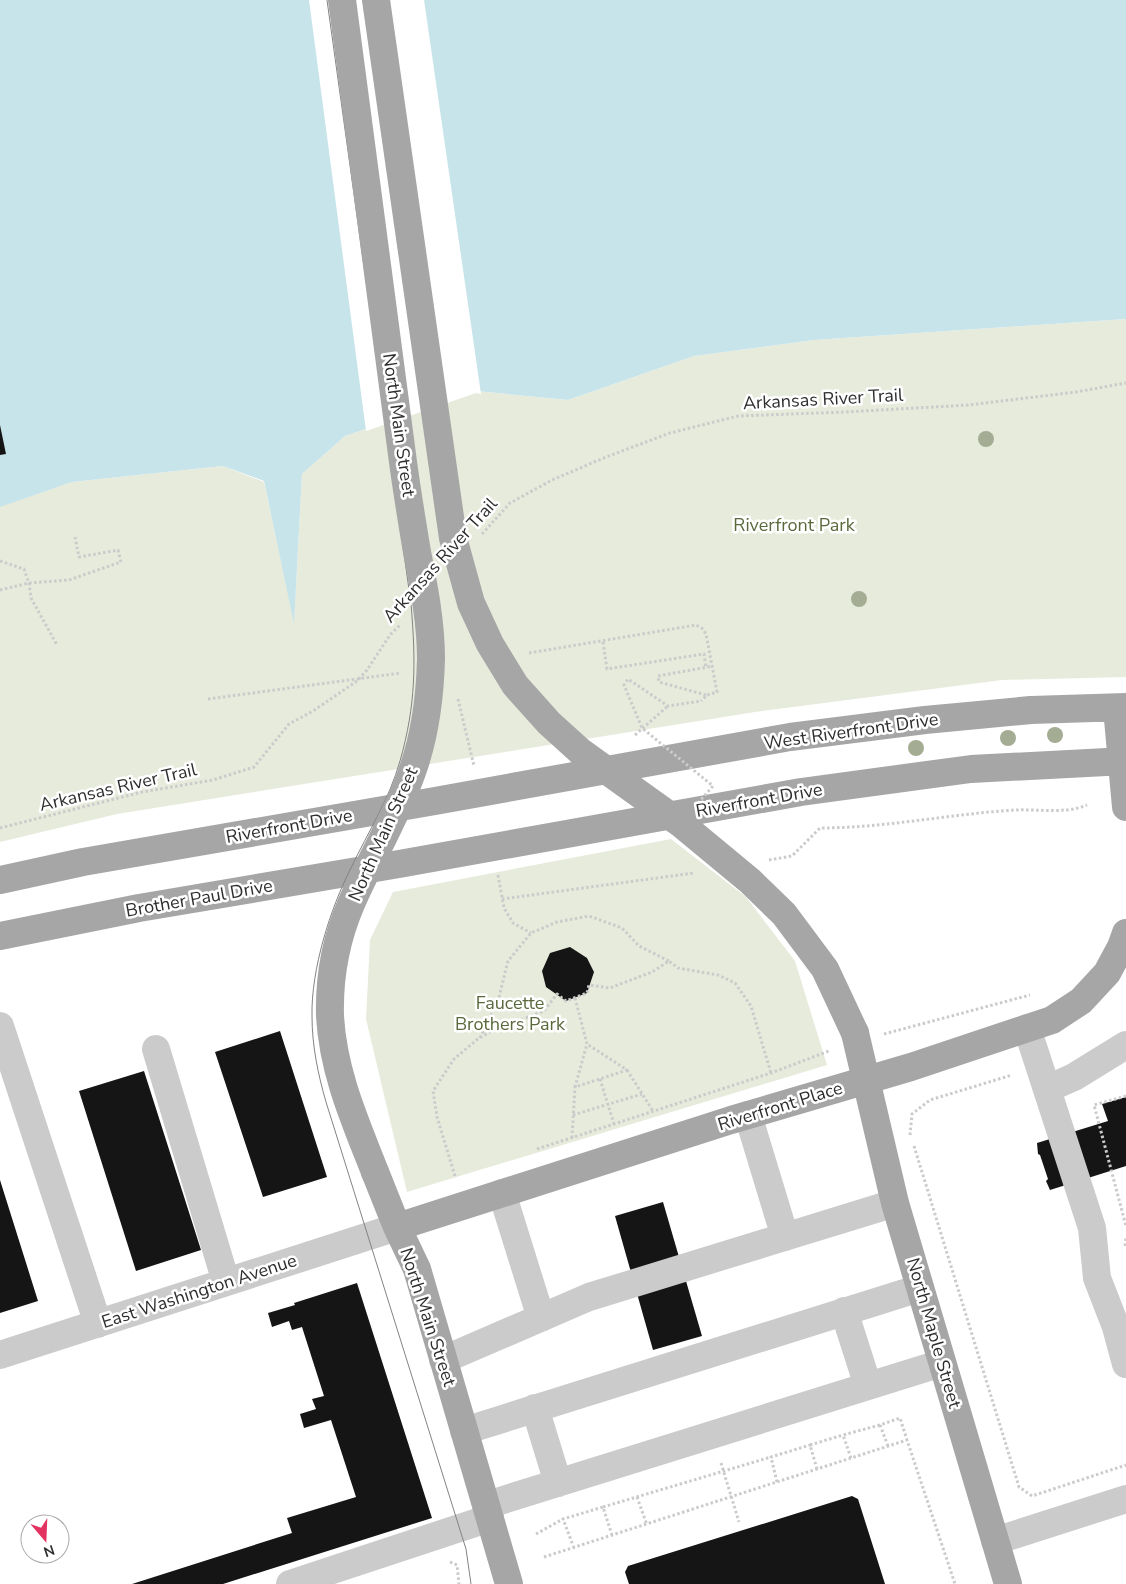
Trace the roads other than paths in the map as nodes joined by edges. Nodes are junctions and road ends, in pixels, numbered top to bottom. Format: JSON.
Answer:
{"nodes":[{"id":1,"x":342,"y":0,"type":"edge"},
{"id":2,"x":376,"y":0,"type":"edge"},
{"id":3,"x":1122,"y":708,"type":"edge"},
{"id":4,"x":1124,"y":761,"type":"edge"},
{"id":5,"x":578,"y":775,"type":"joint"},
{"id":6,"x":1126,"y":806,"type":"edge"},
{"id":7,"x":399,"y":864,"type":"joint"},
{"id":8,"x":0,"y":880,"type":"edge"},
{"id":9,"x":1126,"y":933,"type":"edge"},
{"id":10,"x":0,"y":936,"type":"edge"},
{"id":11,"x":0,"y":1026,"type":"edge"},
{"id":12,"x":1027,"y":1028,"type":"junction"},
{"id":13,"x":1126,"y":1045,"type":"edge"},
{"id":14,"x":156,"y":1049,"type":"dead end"},
{"id":15,"x":866,"y":1080,"type":"junction"},
{"id":16,"x":1047,"y":1089,"type":"junction"},
{"id":17,"x":748,"y":1115,"type":"junction"},
{"id":18,"x":502,"y":1193,"type":"junction"},
{"id":19,"x":895,"y":1203,"type":"junction"},
{"id":20,"x":397,"y":1228,"type":"junction"},
{"id":21,"x":785,"y":1237,"type":"junction"},
{"id":22,"x":226,"y":1282,"type":"junction"},
{"id":23,"x":920,"y":1288,"type":"junction"},
{"id":24,"x":844,"y":1311,"type":"junction"},
{"id":25,"x":541,"y":1318,"type":"junction"},
{"id":26,"x":98,"y":1324,"type":"junction"},
{"id":27,"x":0,"y":1355,"type":"edge"},
{"id":28,"x":443,"y":1360,"type":"junction"},
{"id":29,"x":942,"y":1363,"type":"junction"},
{"id":30,"x":1126,"y":1364,"type":"edge"},
{"id":31,"x":868,"y":1386,"type":"junction"},
{"id":32,"x":535,"y":1408,"type":"junction"},
{"id":33,"x":464,"y":1431,"type":"junction"},
{"id":34,"x":558,"y":1483,"type":"junction"},
{"id":35,"x":1126,"y":1500,"type":"edge"},
{"id":36,"x":489,"y":1512,"type":"junction"},
{"id":37,"x":995,"y":1541,"type":"junction"},
{"id":38,"x":290,"y":1584,"type":"edge"},
{"id":39,"x":509,"y":1584,"type":"edge"},
{"id":40,"x":1008,"y":1584,"type":"edge"}],
"edges":[{"from":1,"to":20,"type":"main road","name":"North Main Street","bridge":true},
{"from":2,"to":15,"type":"main road","name":"North Main Street","bridge":true},
{"from":3,"to":4,"type":"main road"},
{"from":3,"to":5,"type":"main road","name":"West Riverfront Drive"},
{"from":4,"to":6,"type":"main road"},
{"from":4,"to":7,"type":"main road","name":"Riverfront Drive"},
{"from":5,"to":8,"type":"main road","name":"Riverfront Drive"},
{"from":7,"to":10,"type":"main road","name":"Brother Paul Drive"},
{"from":9,"to":12,"type":"main road","name":"Riverfront Place"},
{"from":11,"to":26,"type":"street"},
{"from":12,"to":15,"type":"main road","name":"Riverfront Place"},
{"from":12,"to":16,"type":"street"},
{"from":13,"to":16,"type":"street"},
{"from":14,"to":22,"type":"street"},
{"from":15,"to":17,"type":"main road","name":"Riverfront Place"},
{"from":15,"to":19,"type":"main road","name":"North Maple Street"},
{"from":16,"to":30,"type":"street"},
{"from":17,"to":18,"type":"main road","name":"Riverfront Place"},
{"from":17,"to":21,"type":"street"},
{"from":18,"to":20,"type":"main road","name":"Riverfront Place"},
{"from":18,"to":25,"type":"street"},
{"from":19,"to":21,"type":"street"},
{"from":19,"to":23,"type":"main road","name":"North Maple Street"},
{"from":20,"to":22,"type":"street","name":"East Washington Avenue"},
{"from":20,"to":28,"type":"main road","name":"North Main Street"},
{"from":21,"to":25,"type":"street"},
{"from":22,"to":26,"type":"street","name":"East Washington Avenue"},
{"from":23,"to":24,"type":"street"},
{"from":23,"to":29,"type":"main road","name":"North Maple Street"},
{"from":24,"to":31,"type":"street"},
{"from":24,"to":32,"type":"street"},
{"from":25,"to":28,"type":"street"},
{"from":26,"to":27,"type":"street","name":"East Washington Avenue"},
{"from":28,"to":33,"type":"main road","name":"North Main Street"},
{"from":29,"to":31,"type":"street"},
{"from":29,"to":37,"type":"main road","name":"North Maple Street"},
{"from":31,"to":34,"type":"street"},
{"from":32,"to":33,"type":"street"},
{"from":32,"to":34,"type":"street"},
{"from":33,"to":36,"type":"main road","name":"North Main Street"},
{"from":34,"to":36,"type":"street"},
{"from":35,"to":37,"type":"street"},
{"from":36,"to":38,"type":"street"},
{"from":36,"to":39,"type":"main road","name":"North Main Street"},
{"from":37,"to":40,"type":"main road","name":"North Maple Street"}]}
